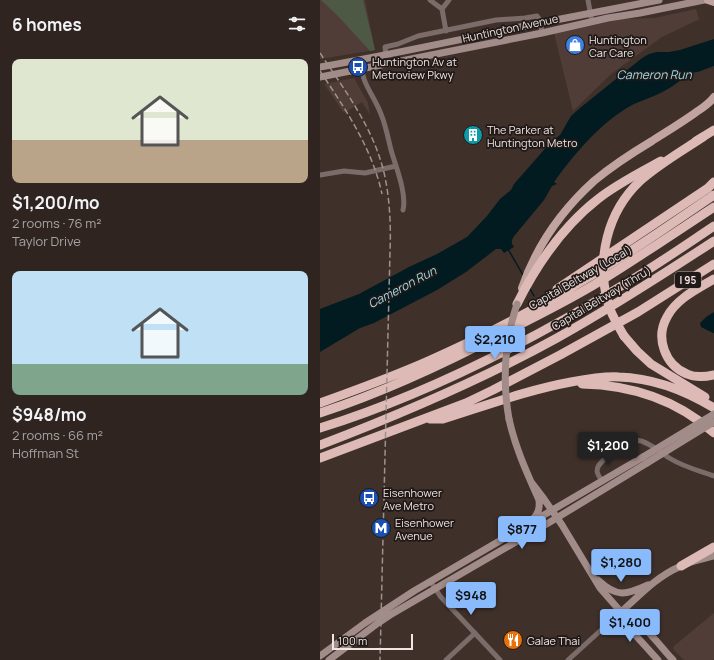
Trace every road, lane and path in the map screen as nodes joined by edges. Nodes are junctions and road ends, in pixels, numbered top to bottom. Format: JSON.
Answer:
{"nodes":[{"id":1,"x":430,"y":0,"type":"edge"},
{"id":2,"x":449,"y":0,"type":"edge"},
{"id":3,"x":588,"y":0,"type":"edge"},
{"id":4,"x":631,"y":0,"type":"edge"},
{"id":5,"x":659,"y":0,"type":"edge"},
{"id":6,"x":704,"y":0,"type":"edge"},
{"id":7,"x":708,"y":0,"type":"edge"},
{"id":8,"x":714,"y":2,"type":"edge"},
{"id":9,"x":442,"y":9,"type":"junction"},
{"id":10,"x":616,"y":9,"type":"junction"},
{"id":11,"x":590,"y":14,"type":"junction"},
{"id":12,"x":592,"y":22,"type":"junction"},
{"id":13,"x":541,"y":23,"type":"junction"},
{"id":14,"x":446,"y":30,"type":"junction"},
{"id":15,"x":542,"y":33,"type":"junction"},
{"id":16,"x":386,"y":55,"type":"junction"},
{"id":17,"x":361,"y":60,"type":"junction"},
{"id":18,"x":352,"y":61,"type":"junction"},
{"id":19,"x":320,"y":67,"type":"edge"},
{"id":20,"x":361,"y":69,"type":"junction"},
{"id":21,"x":320,"y":77,"type":"edge"},
{"id":22,"x":714,"y":98,"type":"edge"},
{"id":23,"x":714,"y":130,"type":"edge"},
{"id":24,"x":703,"y":137,"type":"junction"},
{"id":25,"x":396,"y":166,"type":"junction"},
{"id":26,"x":320,"y":175,"type":"edge"},
{"id":27,"x":714,"y":182,"type":"edge"},
{"id":28,"x":714,"y":195,"type":"edge"},
{"id":29,"x":714,"y":207,"type":"edge"},
{"id":30,"x":403,"y":210,"type":"dead end"},
{"id":31,"x":714,"y":226,"type":"edge"},
{"id":32,"x":714,"y":241,"type":"edge"},
{"id":33,"x":714,"y":264,"type":"edge"},
{"id":34,"x":714,"y":279,"type":"edge"},
{"id":35,"x":517,"y":304,"type":"junction"},
{"id":36,"x":496,"y":328,"type":"junction"},
{"id":37,"x":714,"y":374,"type":"edge"},
{"id":38,"x":557,"y":385,"type":"junction"},
{"id":39,"x":714,"y":402,"type":"edge"},
{"id":40,"x":320,"y":403,"type":"edge"},
{"id":41,"x":714,"y":408,"type":"edge"},
{"id":42,"x":320,"y":413,"type":"edge"},
{"id":43,"x":714,"y":414,"type":"edge"},
{"id":44,"x":423,"y":420,"type":"junction"},
{"id":45,"x":714,"y":422,"type":"edge"},
{"id":46,"x":320,"y":428,"type":"edge"},
{"id":47,"x":714,"y":433,"type":"edge"},
{"id":48,"x":320,"y":445,"type":"edge"},
{"id":49,"x":320,"y":458,"type":"edge"},
{"id":50,"x":645,"y":460,"type":"junction"},
{"id":51,"x":714,"y":476,"type":"edge"},
{"id":52,"x":602,"y":481,"type":"junction"},
{"id":53,"x":531,"y":482,"type":"junction"},
{"id":54,"x":552,"y":511,"type":"junction"},
{"id":55,"x":557,"y":518,"type":"junction"},
{"id":56,"x":521,"y":529,"type":"junction"},
{"id":57,"x":714,"y":547,"type":"edge"},
{"id":58,"x":714,"y":556,"type":"edge"},
{"id":59,"x":681,"y":566,"type":"junction"},
{"id":60,"x":589,"y":570,"type":"junction"},
{"id":61,"x":655,"y":581,"type":"junction"},
{"id":62,"x":431,"y":582,"type":"junction"},
{"id":63,"x":436,"y":589,"type":"junction"},
{"id":64,"x":621,"y":612,"type":"junction"},
{"id":65,"x":475,"y":633,"type":"junction"},
{"id":66,"x":320,"y":656,"type":"edge"},
{"id":67,"x":329,"y":660,"type":"edge"},
{"id":68,"x":446,"y":660,"type":"edge"},
{"id":69,"x":500,"y":660,"type":"edge"},
{"id":70,"x":568,"y":660,"type":"edge"},
{"id":71,"x":658,"y":660,"type":"edge"},
{"id":72,"x":673,"y":660,"type":"edge"}],
"edges":[{"from":1,"to":9,"type":"street"},
{"from":2,"to":9,"type":"street"},
{"from":3,"to":11,"type":"street"},
{"from":4,"to":10,"type":"main road"},
{"from":5,"to":10,"type":"main road","name":"Huntington Avenue"},
{"from":6,"to":12,"type":"main road","name":"Huntington Avenue"},
{"from":7,"to":8,"type":"main road"},
{"from":9,"to":14,"type":"street"},
{"from":10,"to":11,"type":"main road","name":"Huntington Avenue"},
{"from":11,"to":12,"type":"street"},
{"from":11,"to":13,"type":"main road","name":"Huntington Avenue"},
{"from":12,"to":15,"type":"main road","name":"Huntington Avenue"},
{"from":13,"to":14,"type":"street"},
{"from":13,"to":15,"type":"street"},
{"from":13,"to":16,"type":"main road","name":"Huntington Avenue"},
{"from":14,"to":16,"type":"street"},
{"from":15,"to":20,"type":"main road","name":"Huntington Avenue"},
{"from":16,"to":17,"type":"main road","name":"Huntington Avenue"},
{"from":17,"to":18,"type":"main road","name":"Huntington Avenue"},
{"from":17,"to":20,"type":"street"},
{"from":18,"to":19,"type":"main road","name":"Huntington Avenue"},
{"from":18,"to":20,"type":"street"},
{"from":20,"to":21,"type":"main road","name":"Huntington Avenue"},
{"from":20,"to":25,"type":"street"},
{"from":22,"to":35,"type":"main road"},
{"from":23,"to":24,"type":"highway"},
{"from":24,"to":35,"type":"highway","bridge":true},
{"from":24,"to":39,"type":"highway","bridge":true},
{"from":25,"to":26,"type":"street"},
{"from":25,"to":30,"type":"street"},
{"from":27,"to":36,"type":"highway"},
{"from":28,"to":36,"type":"highway"},
{"from":29,"to":42,"type":"highway","name":"Capital Beltway (Local)"},
{"from":31,"to":46,"type":"highway","name":"Capital Beltway (Thru)"},
{"from":32,"to":48,"type":"highway","name":"Capital Beltway (Thru)","number":"I 95"},
{"from":33,"to":44,"type":"highway","number":"I 95"},
{"from":34,"to":37,"type":"highway"},
{"from":35,"to":53,"type":"main road","bridge":true},
{"from":36,"to":40,"type":"highway"},
{"from":38,"to":41,"type":"highway"},
{"from":38,"to":44,"type":"highway"},
{"from":38,"to":47,"type":"highway"},
{"from":43,"to":50,"type":"main road","bridge":true},
{"from":44,"to":49,"type":"highway","number":"I 95"},
{"from":45,"to":50,"type":"main road","bridge":true},
{"from":50,"to":52,"type":"main road"},
{"from":50,"to":55,"type":"main road"},
{"from":51,"to":52,"type":"street"},
{"from":52,"to":54,"type":"main road"},
{"from":53,"to":54,"type":"main road"},
{"from":53,"to":56,"type":"main road"},
{"from":54,"to":55,"type":"main road"},
{"from":54,"to":56,"type":"main road"},
{"from":55,"to":60,"type":"main road"},
{"from":55,"to":63,"type":"main road"},
{"from":56,"to":62,"type":"main road"},
{"from":57,"to":59,"type":"highway"},
{"from":58,"to":59,"type":"main road"},
{"from":59,"to":61,"type":"main road"},
{"from":60,"to":61,"type":"main road"},
{"from":60,"to":64,"type":"main road"},
{"from":61,"to":64,"type":"main road"},
{"from":62,"to":63,"type":"street"},
{"from":62,"to":66,"type":"main road"},
{"from":63,"to":65,"type":"street"},
{"from":63,"to":67,"type":"main road"},
{"from":64,"to":70,"type":"street"},
{"from":64,"to":71,"type":"main road"},
{"from":64,"to":72,"type":"main road"},
{"from":65,"to":68,"type":"street"},
{"from":65,"to":69,"type":"street"}]}
